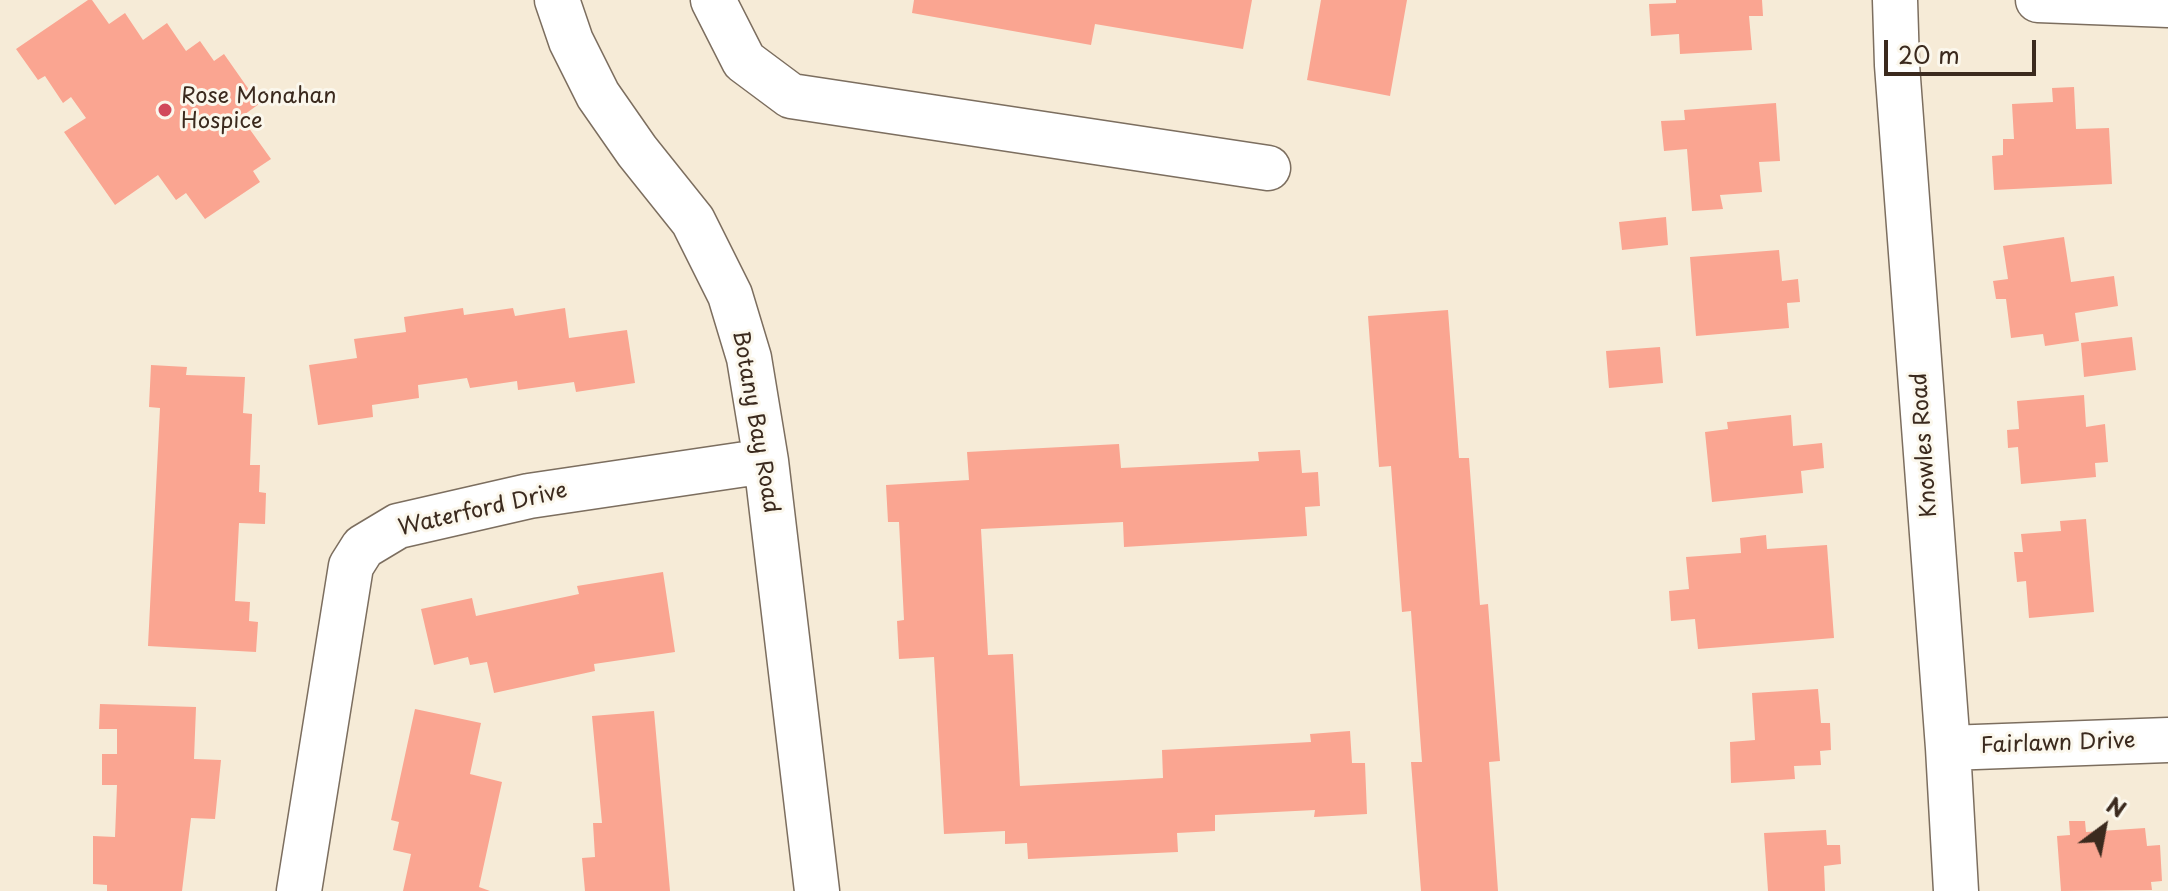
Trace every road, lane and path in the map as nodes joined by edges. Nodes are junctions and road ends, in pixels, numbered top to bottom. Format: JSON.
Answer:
{"nodes":[{"id":1,"x":557,"y":0,"type":"edge"},
{"id":2,"x":713,"y":0,"type":"edge"},
{"id":3,"x":1895,"y":0,"type":"edge"},
{"id":4,"x":2038,"y":0,"type":"edge"},
{"id":5,"x":2168,"y":5,"type":"edge"},
{"id":6,"x":1268,"y":168,"type":"dead end"},
{"id":7,"x":766,"y":461,"type":"junction"},
{"id":8,"x":2168,"y":740,"type":"edge"},
{"id":9,"x":1948,"y":748,"type":"junction"},
{"id":10,"x":299,"y":891,"type":"edge"},
{"id":11,"x":817,"y":891,"type":"edge"},
{"id":12,"x":1956,"y":891,"type":"edge"}],
"edges":[{"from":1,"to":7,"type":"street","name":"Botany Bay Road"},
{"from":2,"to":6,"type":"street"},
{"from":3,"to":9,"type":"street","name":"Knowles Road"},
{"from":4,"to":5,"type":"street"},
{"from":7,"to":10,"type":"street","name":"Waterford Drive"},
{"from":7,"to":11,"type":"street","name":"Botany Bay Road"},
{"from":8,"to":9,"type":"street","name":"Fairlawn Drive"},
{"from":9,"to":12,"type":"street","name":"Knowles Road"}]}
